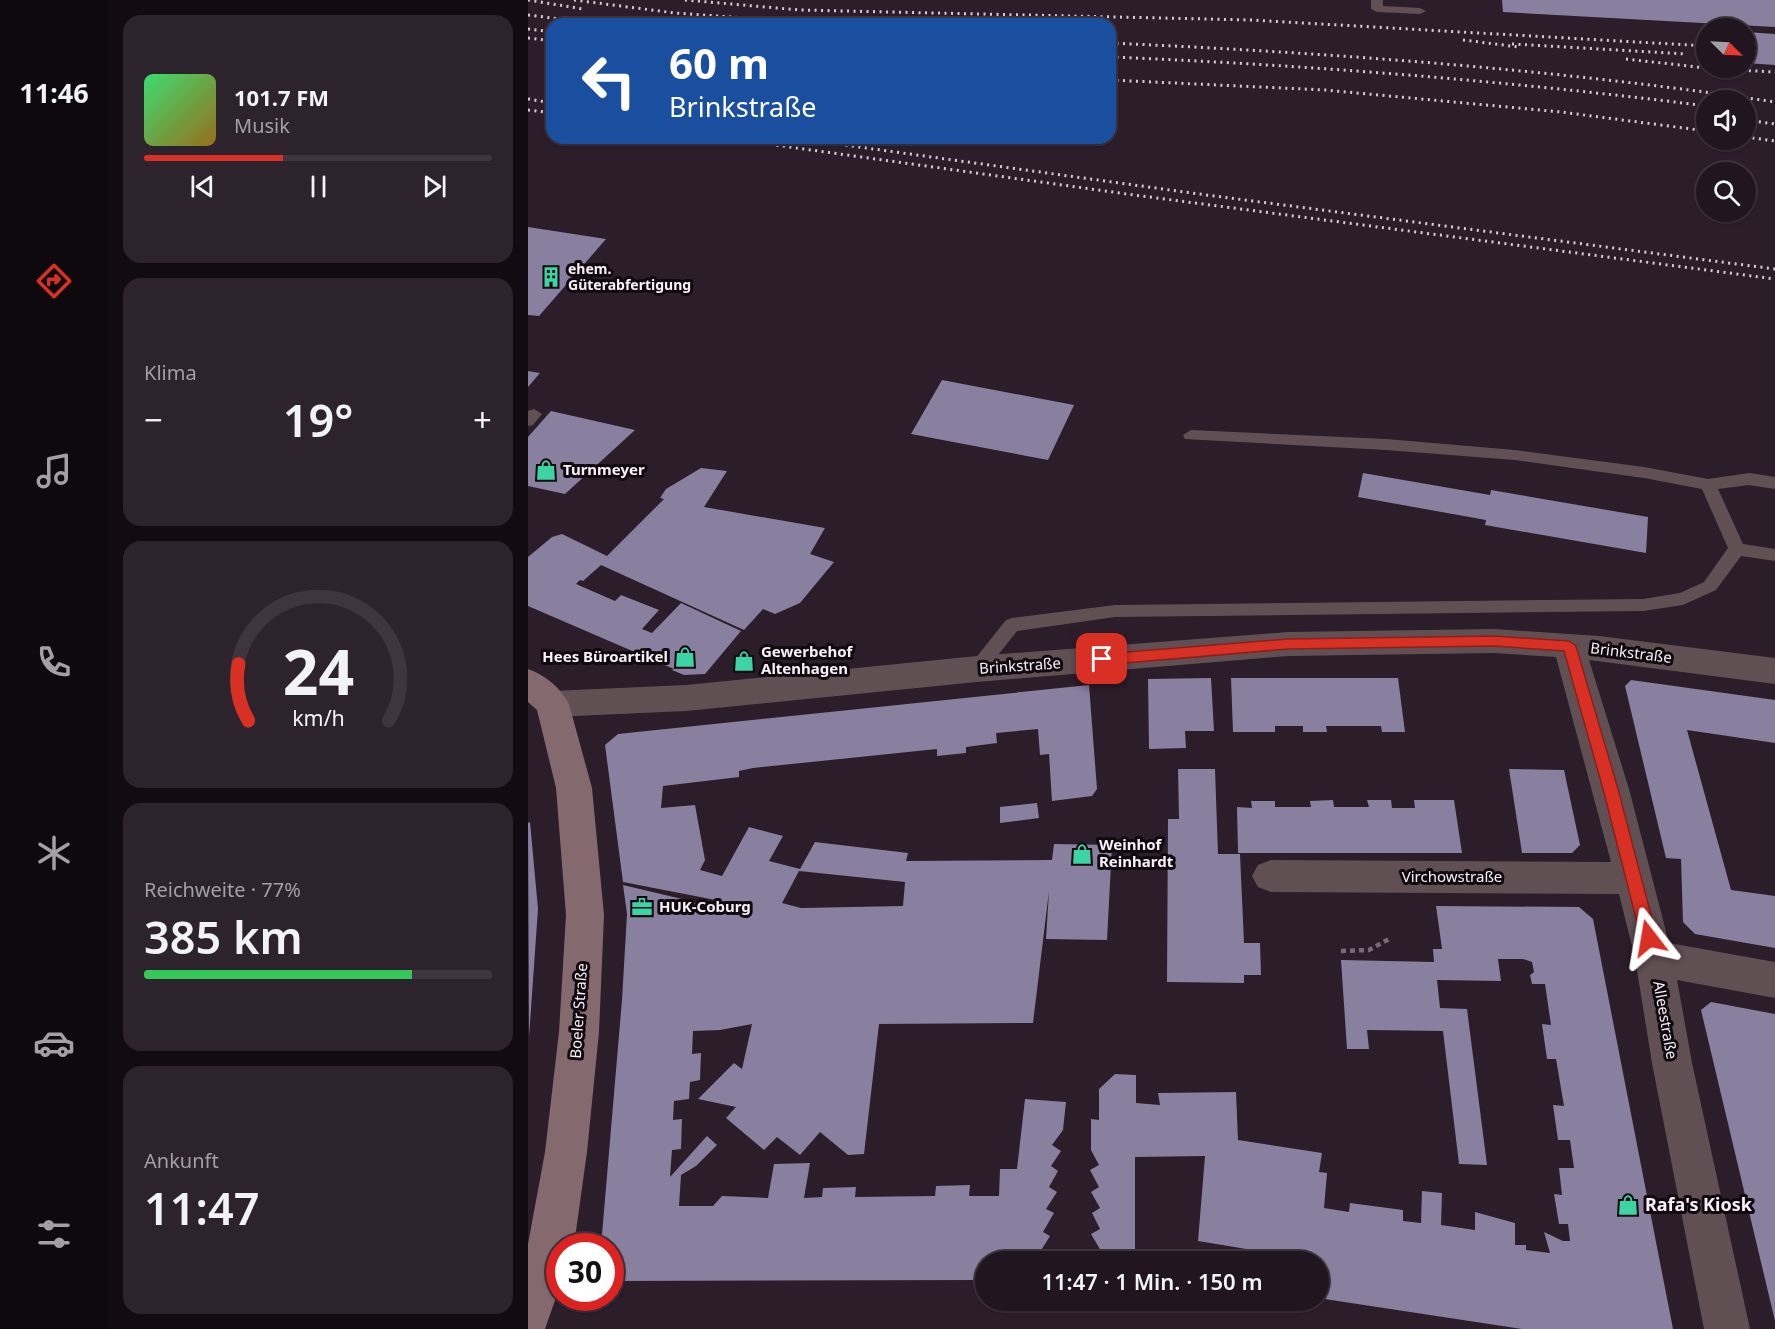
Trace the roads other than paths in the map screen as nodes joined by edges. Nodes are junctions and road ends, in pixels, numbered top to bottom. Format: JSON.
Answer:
{"nodes":[{"id":1,"x":1377,"y":0,"type":"edge"},
{"id":2,"x":1420,"y":11,"type":"dead end"},
{"id":3,"x":1191,"y":435,"type":"dead end"},
{"id":4,"x":1775,"y":483,"type":"edge"},
{"id":5,"x":1708,"y":486,"type":"junction"},
{"id":6,"x":1737,"y":549,"type":"junction"},
{"id":7,"x":1775,"y":555,"type":"edge"},
{"id":8,"x":1569,"y":646,"type":"junction"},
{"id":9,"x":977,"y":669,"type":"junction"},
{"id":10,"x":1775,"y":671,"type":"edge"},
{"id":11,"x":540,"y":693,"type":"edge"},
{"id":12,"x":1271,"y":876,"type":"dead end"},
{"id":13,"x":1634,"y":878,"type":"junction"},
{"id":14,"x":1654,"y":958,"type":"junction"},
{"id":15,"x":1775,"y":980,"type":"edge"},
{"id":16,"x":528,"y":1316,"type":"edge"},
{"id":17,"x":1727,"y":1329,"type":"edge"}],
"edges":[{"from":1,"to":2,"type":"lane"},
{"from":3,"to":5,"type":"lane"},
{"from":4,"to":5,"type":"lane"},
{"from":5,"to":6,"type":"lane"},
{"from":6,"to":7,"type":"lane"},
{"from":6,"to":9,"type":"lane"},
{"from":8,"to":9,"type":"street","name":"Brinkstraße"},
{"from":8,"to":10,"type":"street","name":"Brinkstraße"},
{"from":8,"to":13,"type":"street","name":"Alleestraße"},
{"from":9,"to":11,"type":"street","name":"Brinkstraße"},
{"from":11,"to":16,"type":"street","name":"Boeler Straße"},
{"from":12,"to":13,"type":"street","name":"Virchowstraße"},
{"from":13,"to":14,"type":"street","name":"Alleestraße"},
{"from":14,"to":15,"type":"street"},
{"from":14,"to":17,"type":"street","name":"Alleestraße"}]}
